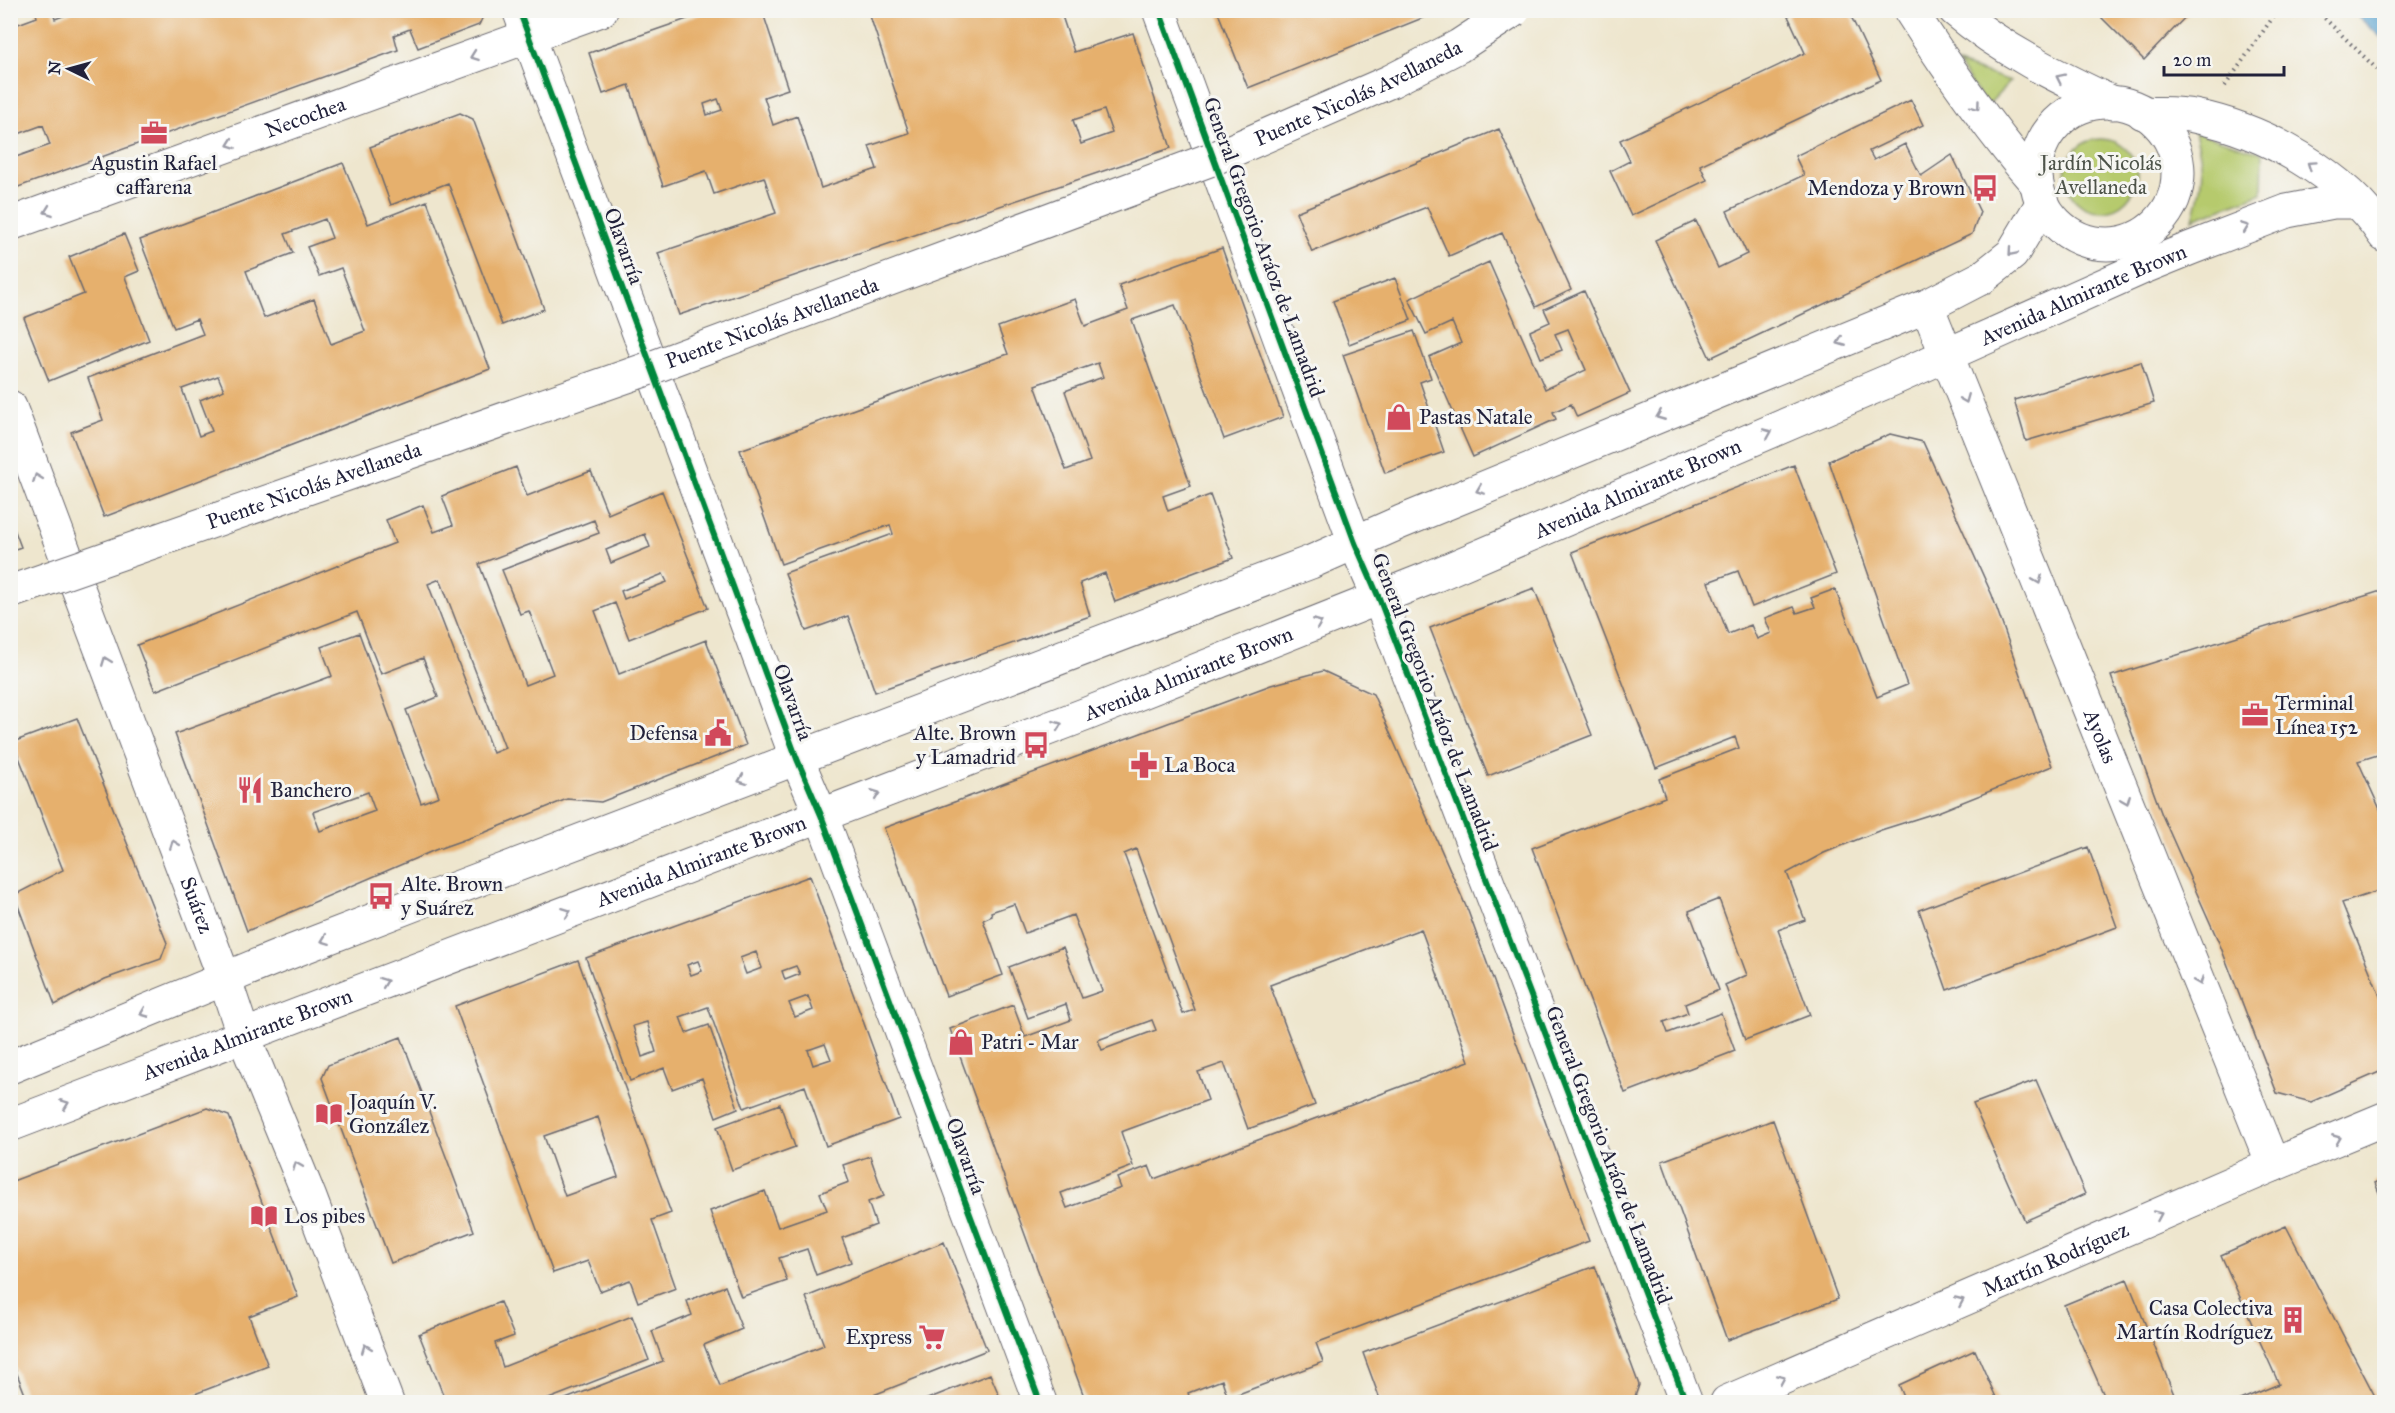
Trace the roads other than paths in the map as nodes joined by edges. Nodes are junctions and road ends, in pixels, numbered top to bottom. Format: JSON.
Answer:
{"nodes":[{"id":1,"x":601,"y":10,"type":"edge"},
{"id":2,"x":1159,"y":10,"type":"edge"},
{"id":3,"x":1514,"y":10,"type":"edge"},
{"id":4,"x":1911,"y":10,"type":"edge"},
{"id":5,"x":1955,"y":10,"type":"edge"},
{"id":6,"x":524,"y":23,"type":"edge"},
{"id":7,"x":2128,"y":108,"type":"junction"},
{"id":8,"x":2040,"y":193,"type":"junction"},
{"id":9,"x":2356,"y":202,"type":"junction"},
{"id":10,"x":10,"y":225,"type":"edge"},
{"id":11,"x":2385,"y":235,"type":"edge"},
{"id":12,"x":2129,"y":240,"type":"junction"},
{"id":13,"x":2191,"y":248,"type":"junction"},
{"id":14,"x":2089,"y":291,"type":"junction"},
{"id":15,"x":1926,"y":306,"type":"junction"},
{"id":16,"x":1947,"y":354,"type":"junction"},
{"id":17,"x":10,"y":407,"type":"edge"},
{"id":18,"x":1355,"y":543,"type":"junction"},
{"id":19,"x":10,"y":592,"type":"edge"},
{"id":20,"x":1378,"y":598,"type":"junction"},
{"id":21,"x":797,"y":759,"type":"junction"},
{"id":22,"x":821,"y":815,"type":"junction"},
{"id":23,"x":225,"y":980,"type":"junction"},
{"id":24,"x":244,"y":1037,"type":"junction"},
{"id":25,"x":10,"y":1067,"type":"edge"},
{"id":26,"x":2385,"y":1119,"type":"edge"},
{"id":27,"x":10,"y":1125,"type":"edge"},
{"id":28,"x":2273,"y":1165,"type":"junction"},
{"id":29,"x":387,"y":1402,"type":"edge"},
{"id":30,"x":1040,"y":1402,"type":"edge"},
{"id":31,"x":1686,"y":1402,"type":"edge"},
{"id":32,"x":1727,"y":1402,"type":"edge"}],
"edges":[{"from":1,"to":6,"type":"main road","name":"Necochea"},
{"from":2,"to":18,"type":"main road","name":"General Gregorio Aráoz de Lamadrid"},
{"from":3,"to":19,"type":"main road","name":"Puente Nicolás Avellaneda","bridge":true},
{"from":4,"to":8,"type":"main road","one_way":true},
{"from":7,"to":5,"type":"main road","one_way":true},
{"from":6,"to":10,"type":"main road","name":"Necochea","one_way":true},
{"from":6,"to":21,"type":"main road","name":"Olavarría"},
{"from":7,"to":8,"type":"main road"},
{"from":9,"to":7,"type":"main road","one_way":true},
{"from":7,"to":12,"type":"main road"},
{"from":8,"to":12,"type":"main road"},
{"from":8,"to":15,"type":"main road","one_way":true},
{"from":9,"to":11,"type":"main road"},
{"from":13,"to":9,"type":"main road","name":"Avenida Almirante Brown","one_way":true},
{"from":12,"to":13,"type":"main road"},
{"from":12,"to":14,"type":"main road"},
{"from":13,"to":14,"type":"main road","name":"Avenida Almirante Brown"},
{"from":14,"to":16,"type":"main road","name":"Avenida Almirante Brown"},
{"from":15,"to":16,"type":"main road","name":"Ayolas"},
{"from":15,"to":18,"type":"main road","one_way":true},
{"from":20,"to":16,"type":"main road","name":"Avenida Almirante Brown","one_way":true},
{"from":16,"to":28,"type":"main road","name":"Ayolas","one_way":true},
{"from":23,"to":17,"type":"main road","name":"Suárez","one_way":true},
{"from":18,"to":20,"type":"main road","name":"General Gregorio Aráoz de Lamadrid"},
{"from":18,"to":21,"type":"main road"},
{"from":22,"to":20,"type":"main road","name":"Avenida Almirante Brown","one_way":true},
{"from":20,"to":31,"type":"main road","name":"General Gregorio Aráoz de Lamadrid"},
{"from":21,"to":22,"type":"main road","name":"Olavarría"},
{"from":21,"to":23,"type":"main road","one_way":true},
{"from":24,"to":22,"type":"main road","name":"Avenida Almirante Brown","one_way":true},
{"from":22,"to":30,"type":"main road","name":"Olavarría"},
{"from":23,"to":24,"type":"main road","name":"Suárez"},
{"from":23,"to":25,"type":"main road","one_way":true},
{"from":27,"to":24,"type":"main road","name":"Avenida Almirante Brown","one_way":true},
{"from":29,"to":24,"type":"main road","name":"Suárez","one_way":true},
{"from":28,"to":26,"type":"main road","name":"Martín Rodríguez","one_way":true},
{"from":32,"to":28,"type":"main road","name":"Martín Rodríguez","one_way":true}]}
